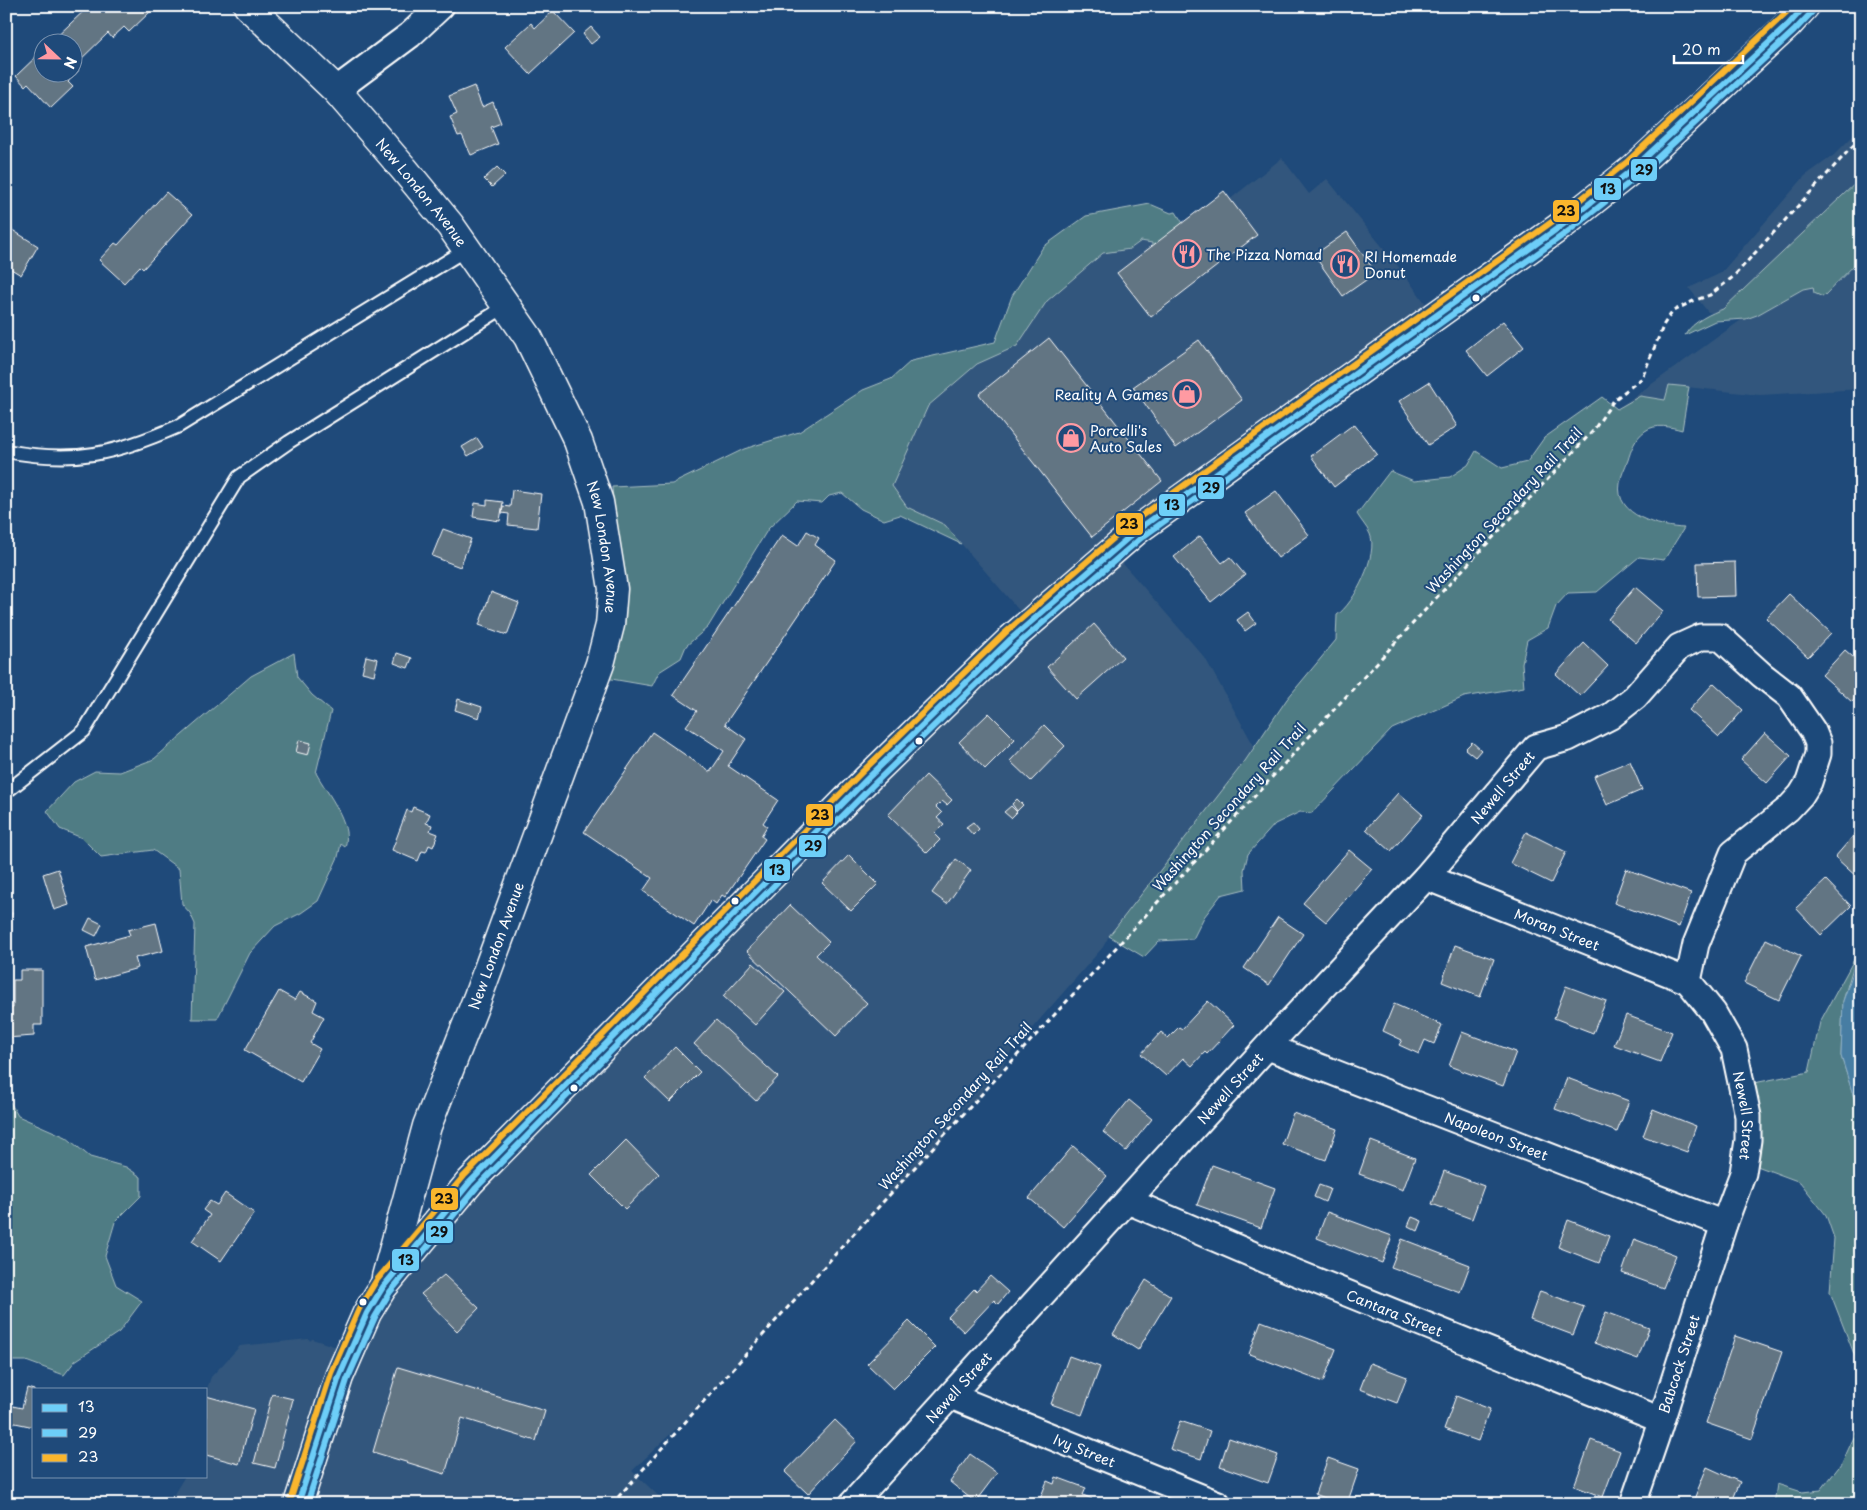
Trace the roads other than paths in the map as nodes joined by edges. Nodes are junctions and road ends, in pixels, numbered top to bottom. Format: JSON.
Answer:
{"nodes":[{"id":1,"x":248,"y":6,"type":"edge"},
{"id":2,"x":441,"y":6,"type":"edge"},
{"id":3,"x":1804,"y":7,"type":"edge"},
{"id":4,"x":336,"y":90,"type":"junction"},
{"id":5,"x":467,"y":249,"type":"junction"},
{"id":6,"x":506,"y":306,"type":"junction"},
{"id":7,"x":6,"y":451,"type":"edge"},
{"id":8,"x":6,"y":792,"type":"edge"},
{"id":9,"x":1426,"y":877,"type":"junction"},
{"id":10,"x":1688,"y":980,"type":"junction"},
{"id":11,"x":1268,"y":1047,"type":"junction"},
{"id":12,"x":1128,"y":1201,"type":"junction"},
{"id":13,"x":1724,"y":1224,"type":"junction"},
{"id":14,"x":383,"y":1287,"type":"junction"},
{"id":15,"x":951,"y":1396,"type":"junction"},
{"id":16,"x":1661,"y":1420,"type":"junction"},
{"id":17,"x":298,"y":1504,"type":"edge"},
{"id":18,"x":852,"y":1504,"type":"edge"},
{"id":19,"x":1218,"y":1504,"type":"edge"},
{"id":20,"x":1633,"y":1504,"type":"edge"}],
"edges":[{"from":1,"to":4,"type":"main road","name":"New London Avenue"},
{"from":2,"to":4,"type":"street"},
{"from":3,"to":14,"type":"main road"},
{"from":4,"to":5,"type":"main road","name":"New London Avenue"},
{"from":5,"to":6,"type":"main road","name":"New London Avenue"},
{"from":5,"to":7,"type":"lane"},
{"from":6,"to":8,"type":"lane"},
{"from":6,"to":14,"type":"main road","name":"New London Avenue"},
{"from":9,"to":10,"type":"street","name":"Moran Street"},
{"from":9,"to":10,"type":"street","name":"Newell Street"},
{"from":9,"to":11,"type":"street","name":"Newell Street"},
{"from":10,"to":13,"type":"street","name":"Newell Street"},
{"from":11,"to":12,"type":"street","name":"Newell Street"},
{"from":11,"to":13,"type":"street","name":"Napoleon Street"},
{"from":12,"to":15,"type":"street","name":"Newell Street"},
{"from":12,"to":16,"type":"street","name":"Cantara Street"},
{"from":13,"to":16,"type":"street","name":"Babcock Street"},
{"from":14,"to":17,"type":"main road"},
{"from":15,"to":18,"type":"street","name":"Newell Street"},
{"from":15,"to":19,"type":"street","name":"Ivy Street"},
{"from":16,"to":20,"type":"street","name":"Babcock Street"}]}
